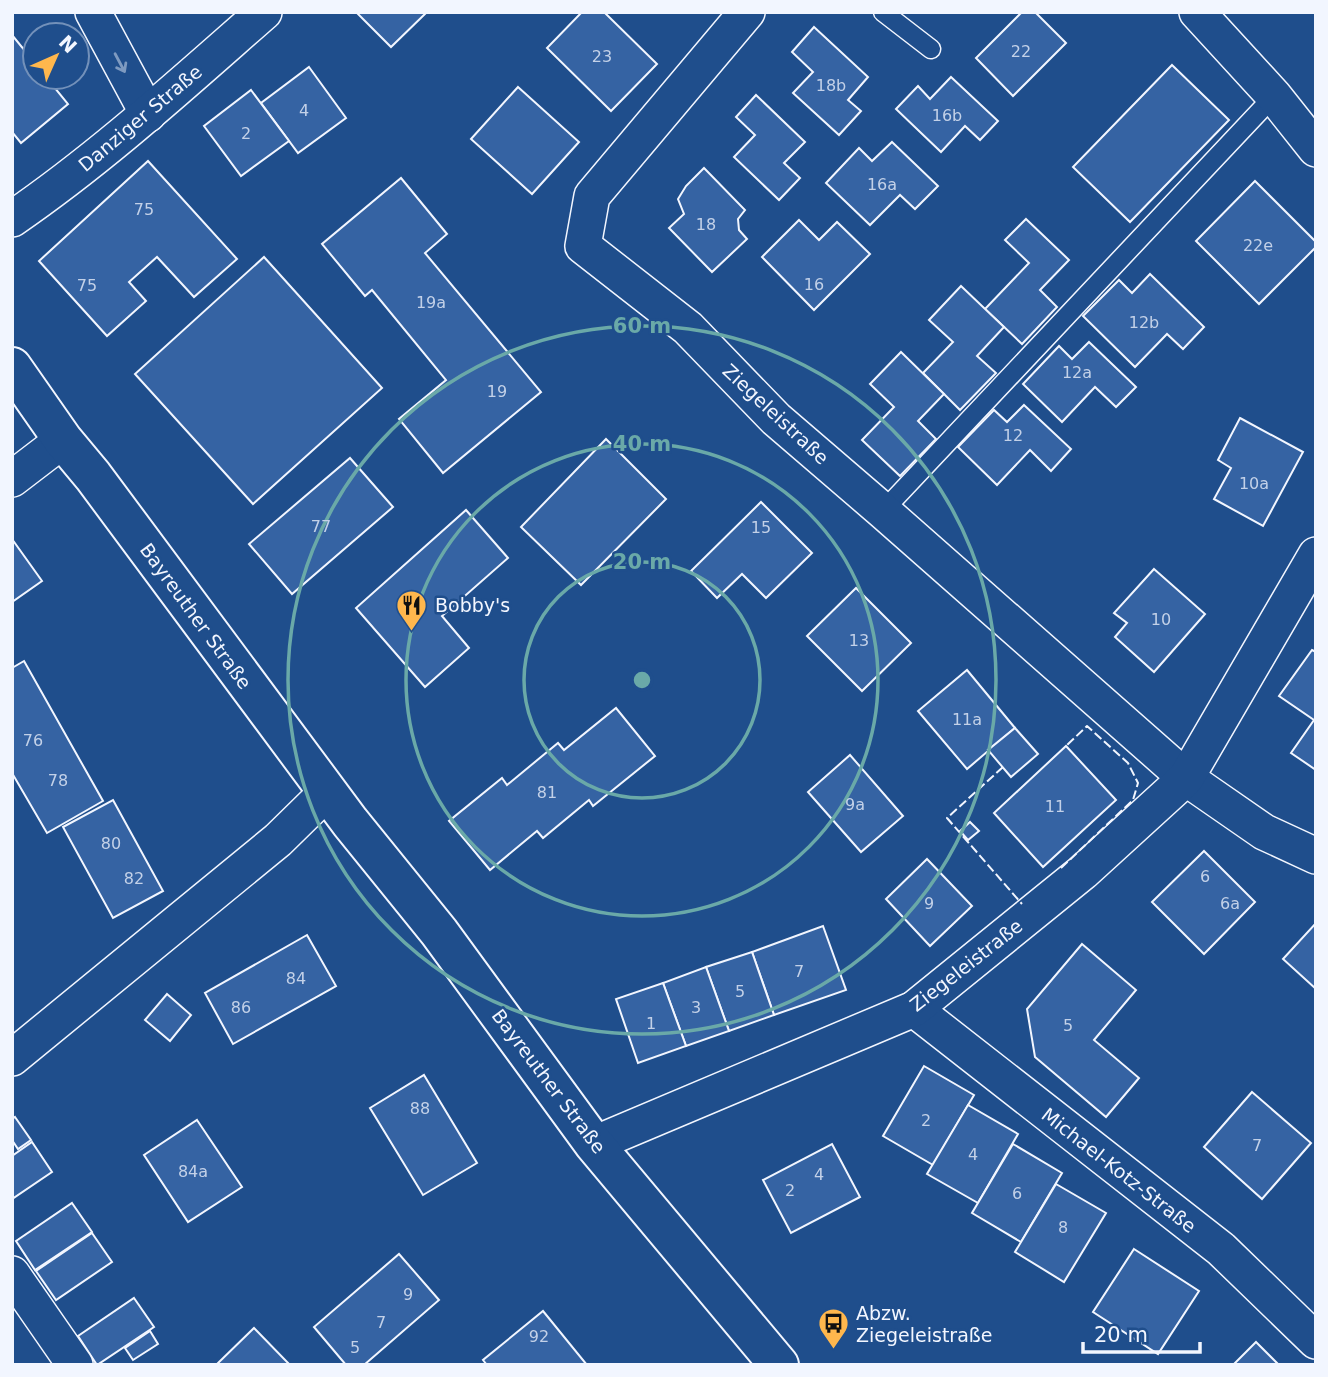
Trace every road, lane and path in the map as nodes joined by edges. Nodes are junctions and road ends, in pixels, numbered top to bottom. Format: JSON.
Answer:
{"nodes":[{"id":1,"x":93,"y":12,"type":"edge"},
{"id":2,"x":264,"y":12,"type":"edge"},
{"id":3,"x":747,"y":12,"type":"edge"},
{"id":4,"x":883,"y":12,"type":"edge"},
{"id":5,"x":1197,"y":12,"type":"edge"},
{"id":6,"x":931,"y":48,"type":"dead end"},
{"id":7,"x":1274,"y":96,"type":"junction"},
{"id":8,"x":148,"y":114,"type":"junction"},
{"id":9,"x":1316,"y":149,"type":"edge"},
{"id":10,"x":12,"y":219,"type":"edge"},
{"id":11,"x":12,"y":367,"type":"edge"},
{"id":12,"x":63,"y":440,"type":"junction"},
{"id":13,"x":12,"y":479,"type":"edge"},
{"id":14,"x":883,"y":511,"type":"junction"},
{"id":15,"x":1316,"y":555,"type":"edge"},
{"id":16,"x":1185,"y":778,"type":"junction"},
{"id":17,"x":328,"y":791,"type":"junction"},
{"id":18,"x":1316,"y":856,"type":"edge"},
{"id":19,"x":914,"y":1009,"type":"junction"},
{"id":20,"x":12,"y":1058,"type":"edge"},
{"id":21,"x":594,"y":1143,"type":"junction"},
{"id":22,"x":12,"y":1274,"type":"edge"},
{"id":23,"x":1316,"y":1340,"type":"edge"},
{"id":24,"x":75,"y":1365,"type":"edge"},
{"id":25,"x":779,"y":1365,"type":"edge"}],
"edges":[{"from":1,"to":8,"type":"street","one_way":true},
{"from":2,"to":8,"type":"street","name":"Danziger Straße"},
{"from":3,"to":14,"type":"street","name":"Ziegeleistraße"},
{"from":4,"to":6,"type":"lane"},
{"from":5,"to":7,"type":"street"},
{"from":7,"to":9,"type":"street"},
{"from":7,"to":14,"type":"lane"},
{"from":8,"to":10,"type":"street","name":"Danziger Straße"},
{"from":11,"to":12,"type":"main road","name":"Bayreuther Straße"},
{"from":12,"to":13,"type":"street"},
{"from":12,"to":17,"type":"main road","name":"Bayreuther Straße"},
{"from":14,"to":16,"type":"street","name":"Ziegeleistraße"},
{"from":15,"to":16,"type":"street","name":"Ziegeleistraße"},
{"from":16,"to":18,"type":"street"},
{"from":16,"to":19,"type":"street","name":"Ziegeleistraße"},
{"from":17,"to":20,"type":"street"},
{"from":17,"to":21,"type":"main road","name":"Bayreuther Straße"},
{"from":19,"to":21,"type":"street","name":"Ziegeleistraße"},
{"from":19,"to":23,"type":"street","name":"Michael-Kotz-Straße"},
{"from":21,"to":25,"type":"main road","name":"Bayreuther Straße"},
{"from":22,"to":24,"type":"street"}]}
